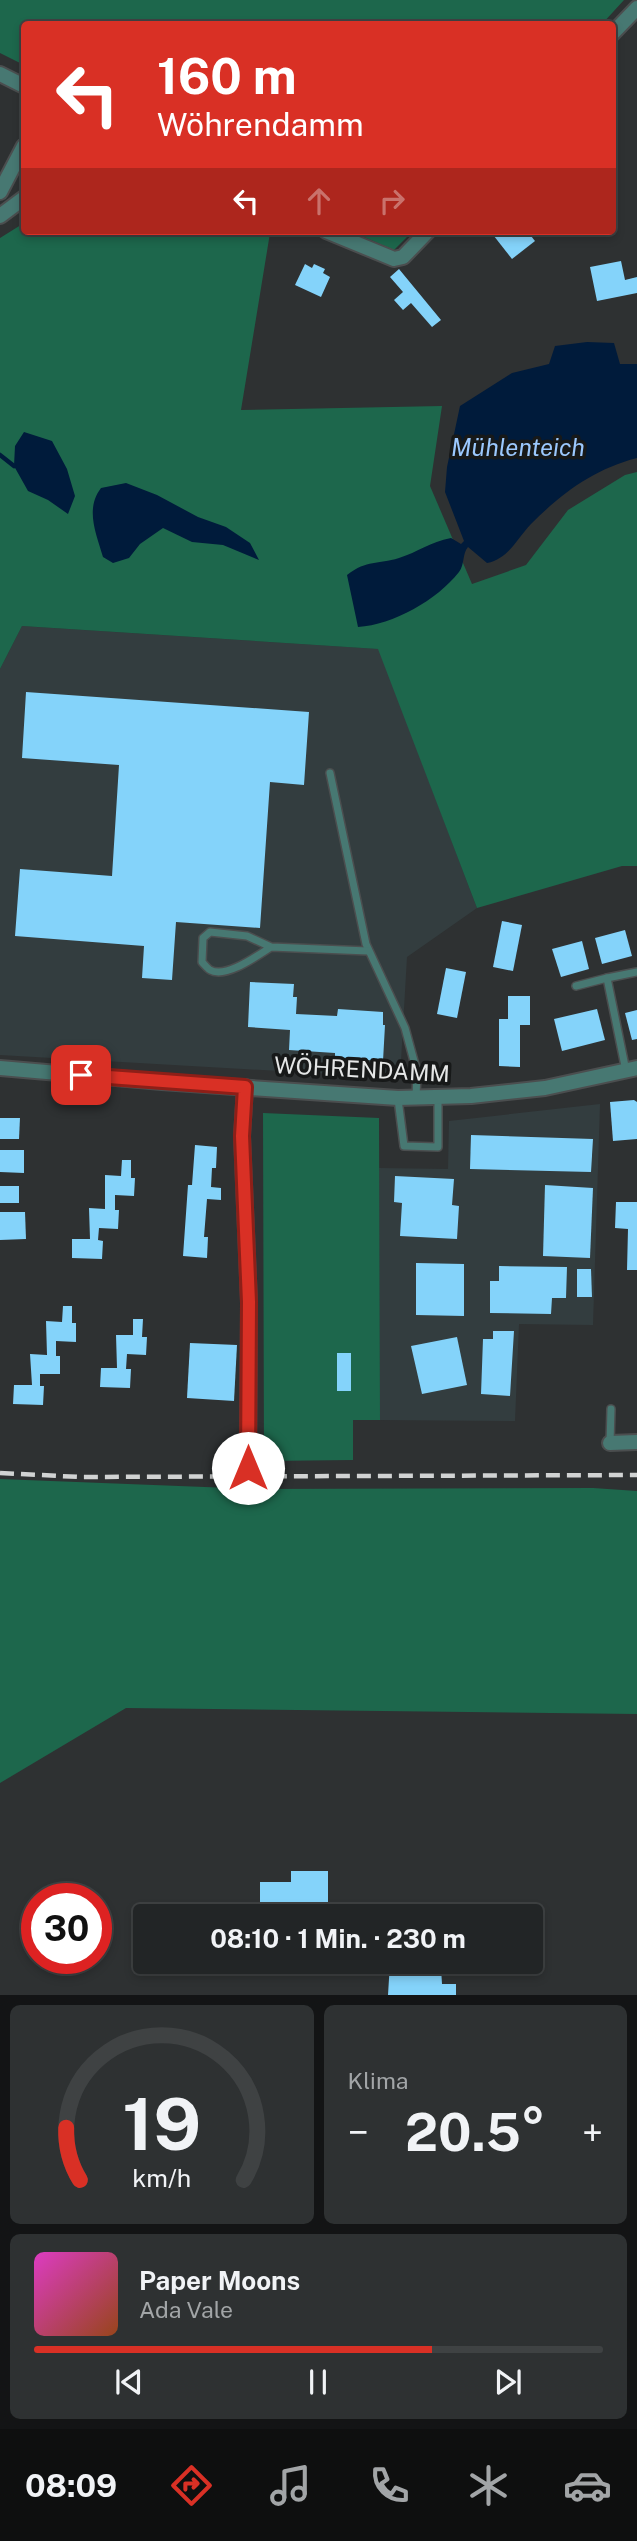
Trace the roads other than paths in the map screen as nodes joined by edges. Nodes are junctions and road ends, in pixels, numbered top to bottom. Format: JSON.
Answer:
{"nodes":[{"id":1,"x":637,"y":8,"type":"edge"},
{"id":2,"x":616,"y":30,"type":"edge"},
{"id":3,"x":0,"y":74,"type":"edge"},
{"id":4,"x":21,"y":84,"type":"edge"},
{"id":5,"x":21,"y":152,"type":"edge"},
{"id":6,"x":0,"y":192,"type":"edge"},
{"id":7,"x":21,"y":200,"type":"edge"},
{"id":8,"x":0,"y":216,"type":"edge"},
{"id":9,"x":335,"y":235,"type":"edge"},
{"id":10,"x":424,"y":235,"type":"edge"},
{"id":11,"x":330,"y":773,"type":"dead end"},
{"id":12,"x":271,"y":947,"type":"junction"},
{"id":13,"x":368,"y":951,"type":"junction"},
{"id":14,"x":637,"y":972,"type":"edge"},
{"id":15,"x":607,"y":978,"type":"junction"},
{"id":16,"x":576,"y":986,"type":"dead end"},
{"id":17,"x":0,"y":1068,"type":"edge"},
{"id":18,"x":632,"y":1070,"type":"edge"},
{"id":19,"x":245,"y":1087,"type":"junction"},
{"id":20,"x":398,"y":1098,"type":"junction"},
{"id":21,"x":416,"y":1098,"type":"junction"},
{"id":22,"x":438,"y":1098,"type":"junction"},
{"id":23,"x":611,"y":1409,"type":"dead end"},
{"id":24,"x":637,"y":1442,"type":"edge"},
{"id":25,"x":610,"y":1443,"type":"joint"},
{"id":26,"x":248,"y":1468,"type":"dead end"}],
"edges":[{"from":1,"to":2,"type":"street"},
{"from":3,"to":4,"type":"street"},
{"from":5,"to":6,"type":"street"},
{"from":7,"to":8,"type":"street"},
{"from":9,"to":10,"type":"street"},
{"from":11,"to":13,"type":"lane"},
{"from":12,"to":12,"type":"lane"},
{"from":12,"to":13,"type":"lane"},
{"from":13,"to":21,"type":"lane"},
{"from":14,"to":15,"type":"lane"},
{"from":15,"to":16,"type":"lane"},
{"from":15,"to":18,"type":"lane"},
{"from":17,"to":19,"type":"street","name":"WÖHRENDAMM"},
{"from":18,"to":22,"type":"street","name":"WÖHRENDAMM"},
{"from":19,"to":20,"type":"street","name":"WÖHRENDAMM"},
{"from":19,"to":26,"type":"street"},
{"from":20,"to":21,"type":"street","name":"WÖHRENDAMM"},
{"from":20,"to":22,"type":"lane"},
{"from":21,"to":22,"type":"street","name":"WÖHRENDAMM"},
{"from":23,"to":25,"type":"lane"},
{"from":24,"to":25,"type":"street"}]}
